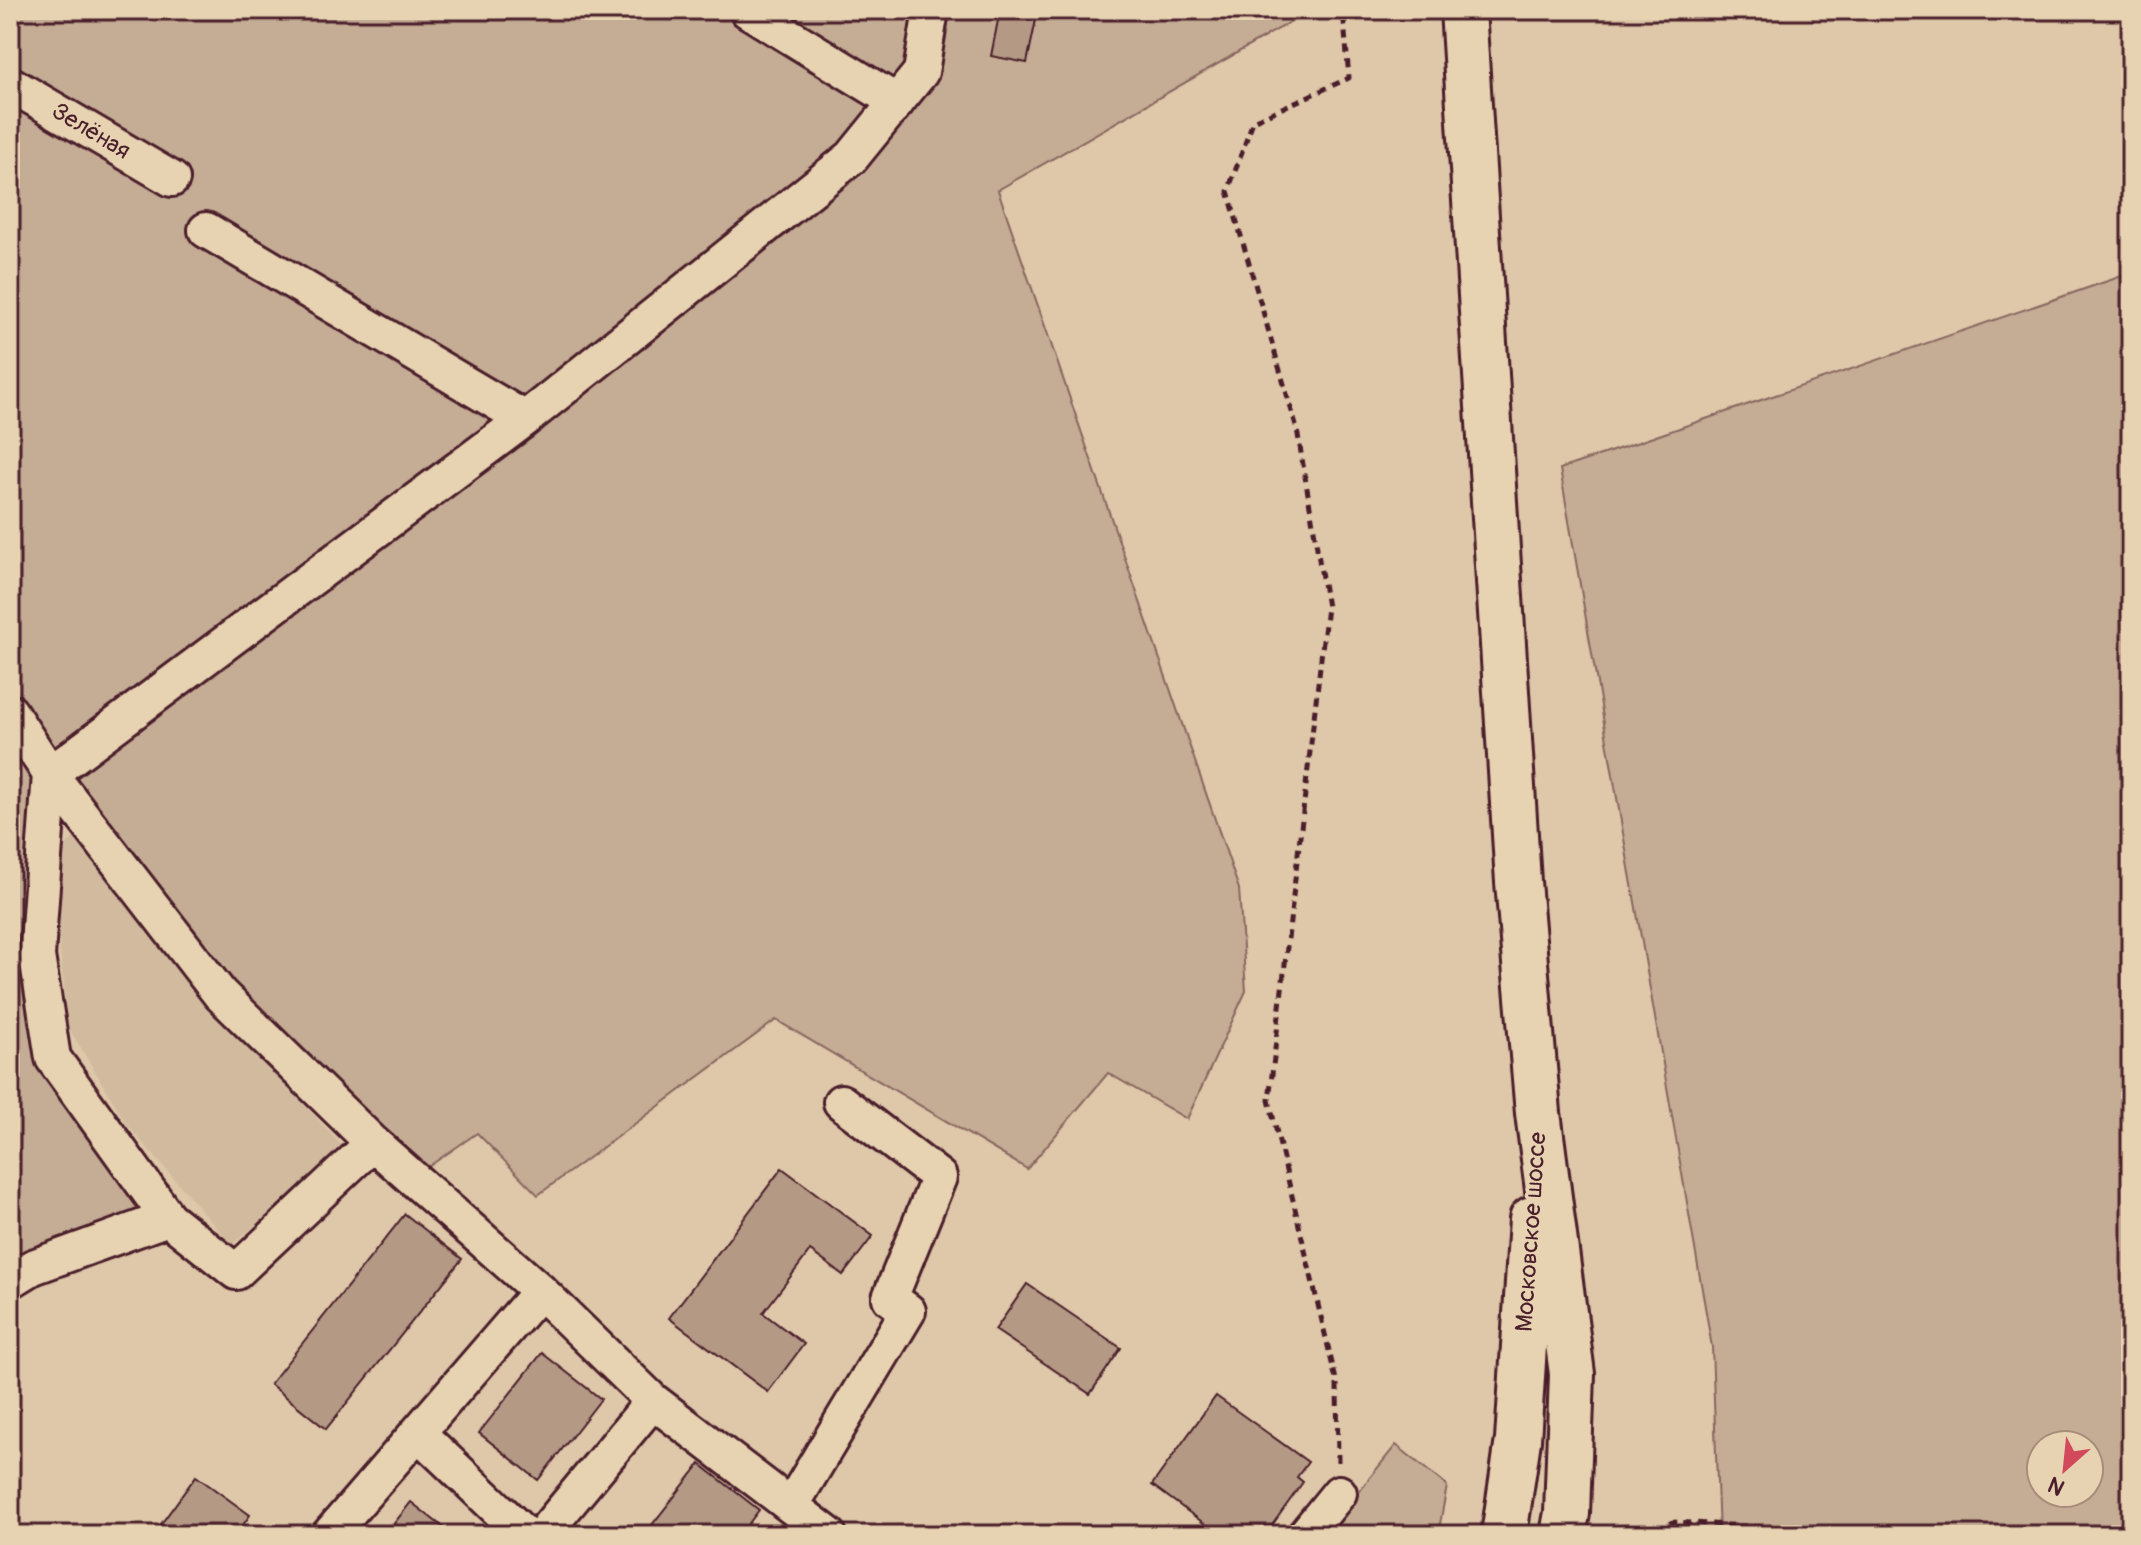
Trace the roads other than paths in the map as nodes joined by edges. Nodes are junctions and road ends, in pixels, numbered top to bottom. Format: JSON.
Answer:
{"nodes":[{"id":1,"x":747,"y":10,"type":"edge"},
{"id":2,"x":931,"y":10,"type":"edge"},
{"id":3,"x":1463,"y":10,"type":"edge"},
{"id":4,"x":10,"y":84,"type":"edge"},
{"id":5,"x":897,"y":102,"type":"junction"},
{"id":6,"x":172,"y":179,"type":"dead end"},
{"id":7,"x":206,"y":230,"type":"dead end"},
{"id":8,"x":525,"y":419,"type":"junction"},
{"id":9,"x":10,"y":712,"type":"edge"},
{"id":10,"x":50,"y":774,"type":"junction"},
{"id":11,"x":841,"y":1102,"type":"dead end"},
{"id":12,"x":1538,"y":1113,"type":"junction"},
{"id":13,"x":373,"y":1143,"type":"junction"},
{"id":14,"x":168,"y":1218,"type":"junction"},
{"id":15,"x":10,"y":1281,"type":"edge"},
{"id":16,"x":540,"y":1291,"type":"junction"},
{"id":17,"x":653,"y":1401,"type":"junction"},
{"id":18,"x":418,"y":1433,"type":"junction"},
{"id":19,"x":1339,"y":1493,"type":"road end"},
{"id":20,"x":791,"y":1506,"type":"junction"},
{"id":21,"x":329,"y":1535,"type":"edge"},
{"id":22,"x":525,"y":1535,"type":"edge"},
{"id":23,"x":542,"y":1535,"type":"edge"},
{"id":24,"x":829,"y":1535,"type":"edge"},
{"id":25,"x":1305,"y":1535,"type":"edge"},
{"id":26,"x":1504,"y":1535,"type":"edge"},
{"id":27,"x":1563,"y":1535,"type":"edge"}],
"edges":[{"from":1,"to":5,"type":"street"},
{"from":2,"to":5,"type":"street"},
{"from":3,"to":12,"type":"main road"},
{"from":4,"to":6,"type":"street","name":"Зелёная"},
{"from":5,"to":8,"type":"street"},
{"from":7,"to":8,"type":"street"},
{"from":8,"to":10,"type":"street"},
{"from":9,"to":10,"type":"street"},
{"from":10,"to":13,"type":"street"},
{"from":10,"to":14,"type":"street"},
{"from":11,"to":20,"type":"street"},
{"from":12,"to":26,"type":"main road","name":"Московское шоссе"},
{"from":12,"to":27,"type":"main road","name":"Московское шоссе"},
{"from":13,"to":14,"type":"street"},
{"from":13,"to":16,"type":"street"},
{"from":14,"to":15,"type":"street"},
{"from":16,"to":17,"type":"street"},
{"from":16,"to":18,"type":"street"},
{"from":17,"to":20,"type":"street"},
{"from":17,"to":23,"type":"street"},
{"from":18,"to":21,"type":"street"},
{"from":18,"to":22,"type":"street"},
{"from":19,"to":25,"type":"street"},
{"from":20,"to":24,"type":"street"}]}
